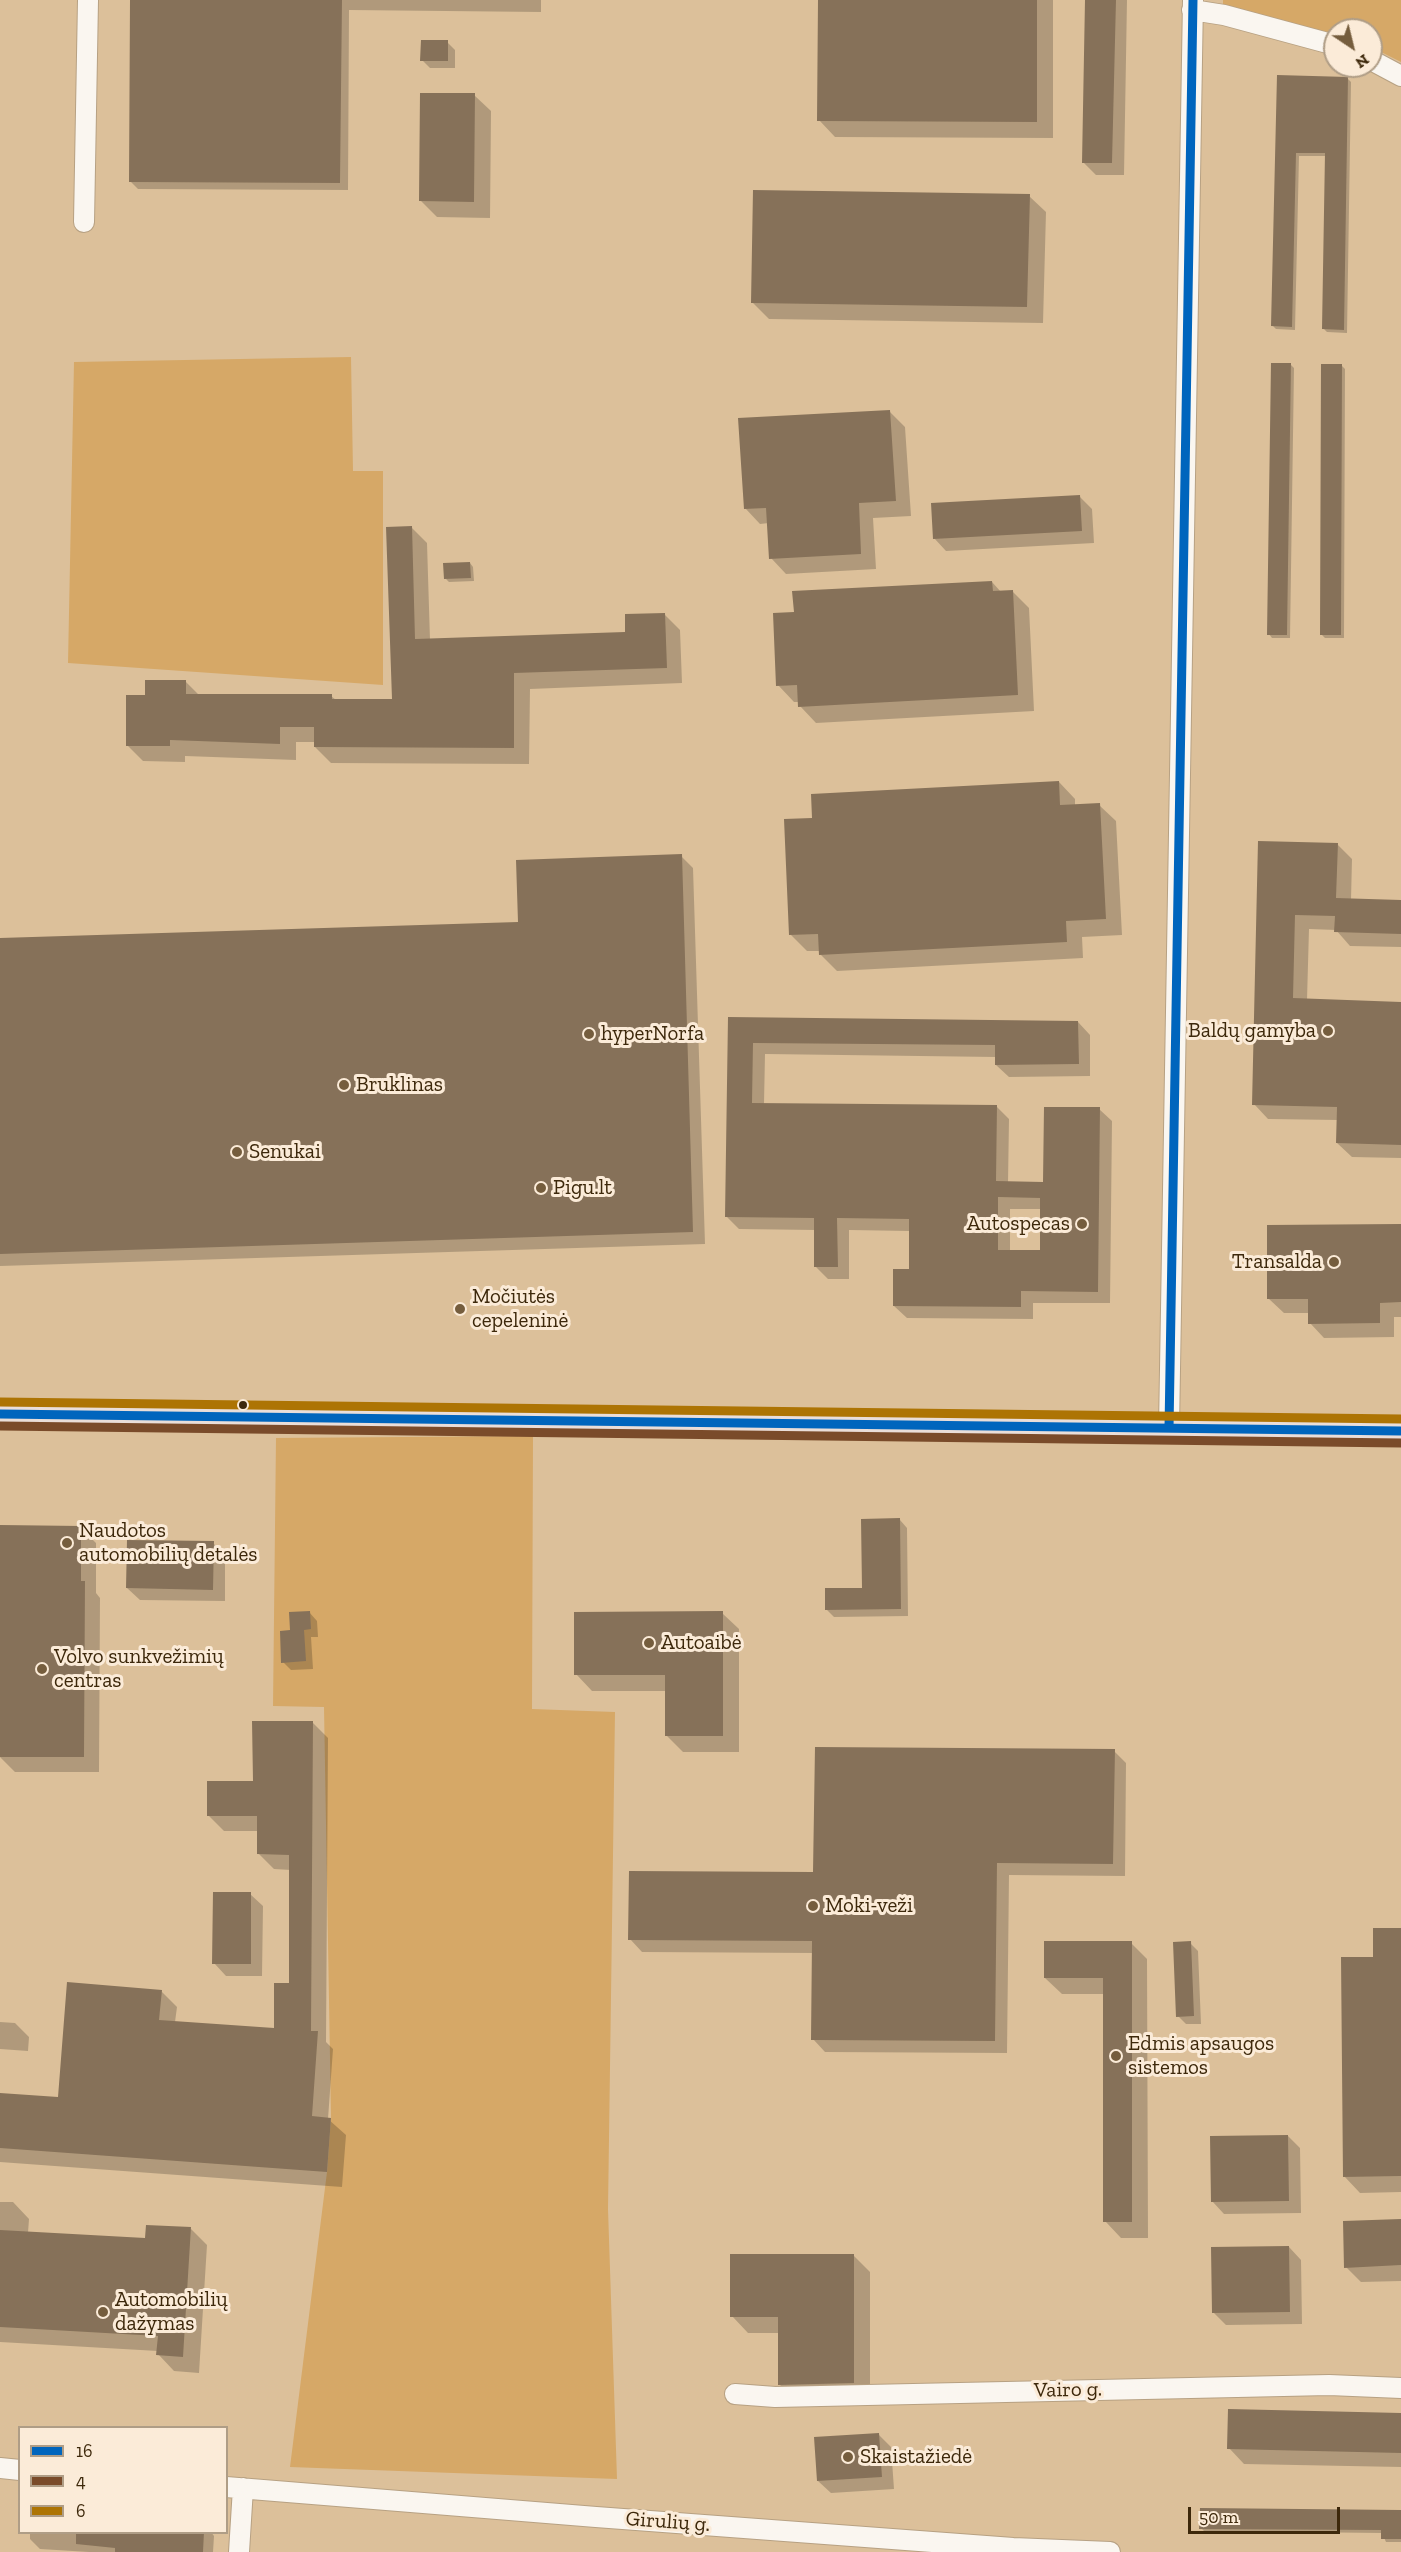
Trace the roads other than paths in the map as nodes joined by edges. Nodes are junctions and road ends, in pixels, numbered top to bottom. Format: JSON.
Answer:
{"nodes":[{"id":1,"x":88,"y":0,"type":"edge"},
{"id":2,"x":1193,"y":5,"type":"edge"},
{"id":3,"x":1323,"y":42,"type":"edge"},
{"id":4,"x":1383,"y":66,"type":"edge"},
{"id":5,"x":1401,"y":76,"type":"edge"},
{"id":6,"x":84,"y":222,"type":"dead end"},
{"id":7,"x":0,"y":1413,"type":"edge"},
{"id":8,"x":1169,"y":1428,"type":"junction"},
{"id":9,"x":1401,"y":1431,"type":"edge"},
{"id":10,"x":1401,"y":2388,"type":"edge"},
{"id":11,"x":735,"y":2394,"type":"dead end"},
{"id":12,"x":0,"y":2469,"type":"edge"},
{"id":13,"x":18,"y":2470,"type":"edge"},
{"id":14,"x":235,"y":2487,"type":"edge"},
{"id":15,"x":239,"y":2552,"type":"edge"},
{"id":16,"x":1110,"y":2552,"type":"edge"}],
"edges":[{"from":1,"to":6,"type":"street"},
{"from":2,"to":3,"type":"street"},
{"from":2,"to":8,"type":"street"},
{"from":4,"to":5,"type":"street"},
{"from":7,"to":8,"type":"main road"},
{"from":8,"to":9,"type":"main road"},
{"from":10,"to":11,"type":"street","name":"Vairo g."},
{"from":12,"to":13,"type":"street"},
{"from":14,"to":15,"type":"street"},
{"from":14,"to":16,"type":"street","name":"Girulių g."}]}
